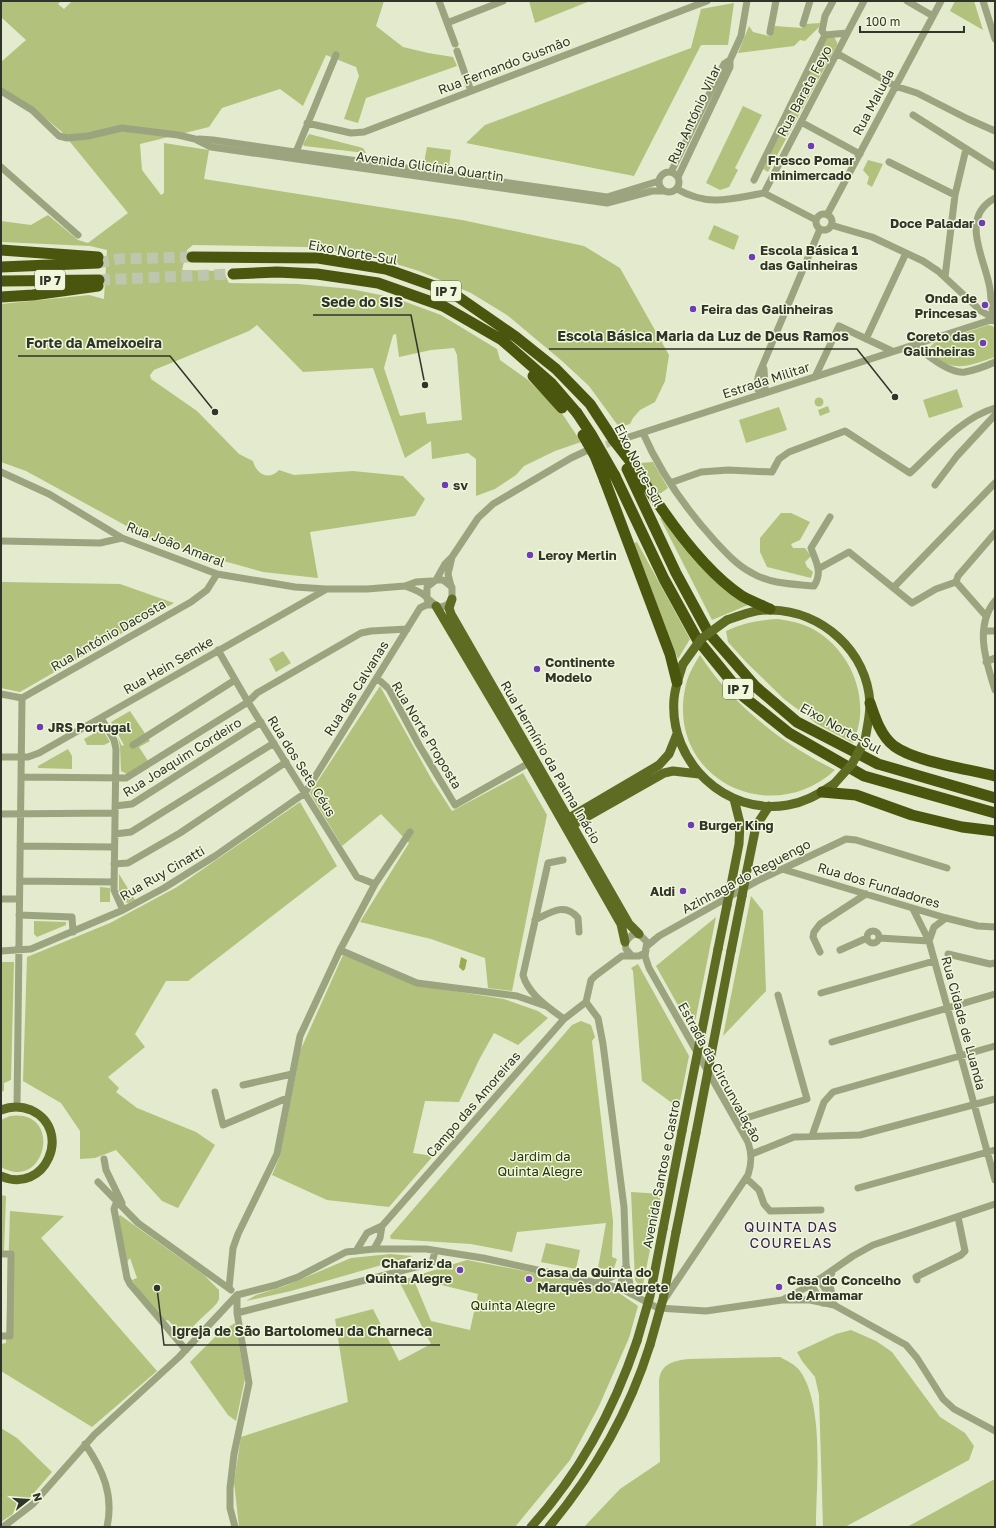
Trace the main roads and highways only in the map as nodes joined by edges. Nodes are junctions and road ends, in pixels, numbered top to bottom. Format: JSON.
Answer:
{"nodes":[{"id":1,"x":1,"y":250,"type":"edge"},
{"id":2,"x":192,"y":257,"type":"tunnel mouth"},
{"id":3,"x":1,"y":267,"type":"edge"},
{"id":4,"x":232,"y":274,"type":"tunnel mouth"},
{"id":5,"x":1,"y":281,"type":"edge"},
{"id":6,"x":1,"y":297,"type":"edge"},
{"id":7,"x":631,"y":468,"type":"junction"},
{"id":8,"x":610,"y":478,"type":"junction"},
{"id":9,"x":452,"y":598,"type":"road end"},
{"id":10,"x":432,"y":603,"type":"road end"},
{"id":11,"x":770,"y":609,"type":"junction"},
{"id":12,"x":677,"y":682,"type":"junction"},
{"id":13,"x":870,"y":703,"type":"junction"},
{"id":14,"x":677,"y":734,"type":"junction"},
{"id":15,"x":698,"y":774,"type":"junction"},
{"id":16,"x":995,"y":776,"type":"edge"},
{"id":17,"x":822,"y":792,"type":"junction"},
{"id":18,"x":995,"y":798,"type":"edge"},
{"id":19,"x":734,"y":799,"type":"junction"},
{"id":20,"x":769,"y":806,"type":"junction"},
{"id":21,"x":995,"y":812,"type":"edge"},
{"id":22,"x":567,"y":823,"type":"junction"},
{"id":23,"x":995,"y":831,"type":"edge"},
{"id":24,"x":641,"y":935,"type":"road end"},
{"id":25,"x":625,"y":944,"type":"road end"},
{"id":26,"x":1,"y":1110,"type":"edge"},
{"id":27,"x":1,"y":1176,"type":"edge"},
{"id":28,"x":531,"y":1527,"type":"edge"},
{"id":29,"x":549,"y":1527,"type":"edge"}],
"edges":[{"from":1,"to":3,"type":"highway","number":"IP 7"},
{"from":2,"to":7,"type":"highway","name":"Eixo Norte-Sul","number":"IP 7","bridge":true},
{"from":4,"to":8,"type":"highway","name":"Eixo Norte-Sul","number":"IP 7","bridge":true},
{"from":5,"to":6,"type":"highway","number":"IP 7"},
{"from":7,"to":11,"type":"highway"},
{"from":7,"to":18,"type":"highway","name":"Eixo Norte-Sul","number":"IP 7"},
{"from":8,"to":12,"type":"highway"},
{"from":8,"to":21,"type":"highway","name":"Eixo Norte-Sul","number":"IP 7"},
{"from":9,"to":22,"type":"main road","name":"Rua Hermínio da Palma Inácio"},
{"from":10,"to":22,"type":"main road","name":"Rua Hermínio da Palma Inácio"},
{"from":11,"to":12,"type":"main road","bridge":true},
{"from":11,"to":13,"type":"main road"},
{"from":12,"to":14,"type":"main road"},
{"from":13,"to":16,"type":"highway"},
{"from":13,"to":17,"type":"main road","bridge":true},
{"from":14,"to":15,"type":"main road"},
{"from":14,"to":22,"type":"main road"},
{"from":15,"to":19,"type":"main road"},
{"from":15,"to":22,"type":"main road"},
{"from":17,"to":20,"type":"main road"},
{"from":17,"to":23,"type":"highway"},
{"from":19,"to":20,"type":"main road"},
{"from":19,"to":28,"type":"main road","name":"Avenida Santos e Castro","bridge":true},
{"from":20,"to":29,"type":"main road","name":"Avenida Santos e Castro","bridge":true},
{"from":22,"to":24,"type":"main road","name":"Rua Hermínio da Palma Inácio"},
{"from":22,"to":25,"type":"main road","name":"Rua Hermínio da Palma Inácio"},
{"from":26,"to":27,"type":"main road"}]}
